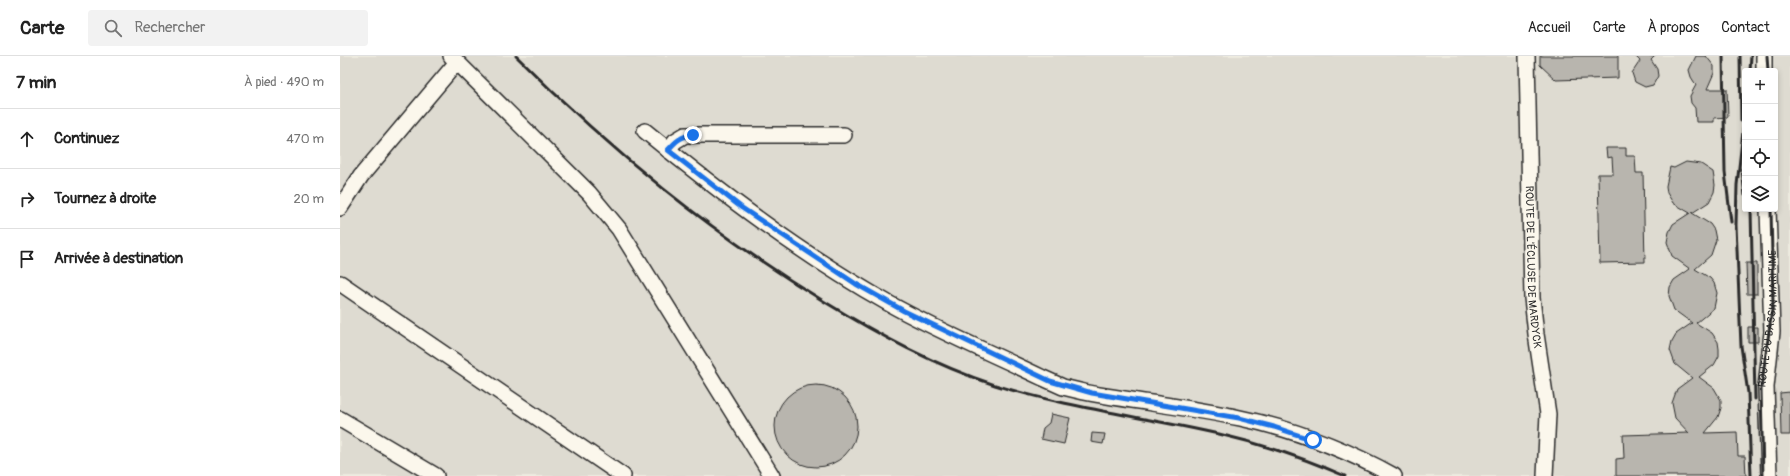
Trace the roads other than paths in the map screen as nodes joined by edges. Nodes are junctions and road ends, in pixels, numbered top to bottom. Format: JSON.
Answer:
{"nodes":[{"id":1,"x":1527,"y":56,"type":"edge"},
{"id":2,"x":1764,"y":56,"type":"edge"},
{"id":3,"x":454,"y":59,"type":"edge"},
{"id":4,"x":1764,"y":68,"type":"edge"},
{"id":5,"x":645,"y":131,"type":"dead end"},
{"id":6,"x":844,"y":135,"type":"dead end"},
{"id":7,"x":668,"y":150,"type":"junction"},
{"id":8,"x":340,"y":208,"type":"edge"},
{"id":9,"x":1768,"y":212,"type":"edge"},
{"id":10,"x":340,"y":282,"type":"edge"},
{"id":11,"x":340,"y":419,"type":"edge"},
{"id":12,"x":436,"y":476,"type":"edge"},
{"id":13,"x":623,"y":476,"type":"edge"},
{"id":14,"x":772,"y":476,"type":"edge"},
{"id":15,"x":1394,"y":476,"type":"edge"},
{"id":16,"x":1545,"y":476,"type":"edge"},
{"id":17,"x":1769,"y":476,"type":"edge"}],
"edges":[{"from":1,"to":16,"type":"street","name":"ROUTE DE L'ÉCLUSE DE MARDYCK"},
{"from":2,"to":4,"type":"street"},
{"from":3,"to":8,"type":"street"},
{"from":3,"to":14,"type":"street"},
{"from":5,"to":7,"type":"street"},
{"from":6,"to":7,"type":"street"},
{"from":7,"to":15,"type":"street"},
{"from":9,"to":17,"type":"street","name":"ROUTE DU BASSIN MARITIME"},
{"from":10,"to":13,"type":"street"},
{"from":11,"to":12,"type":"street"}]}
